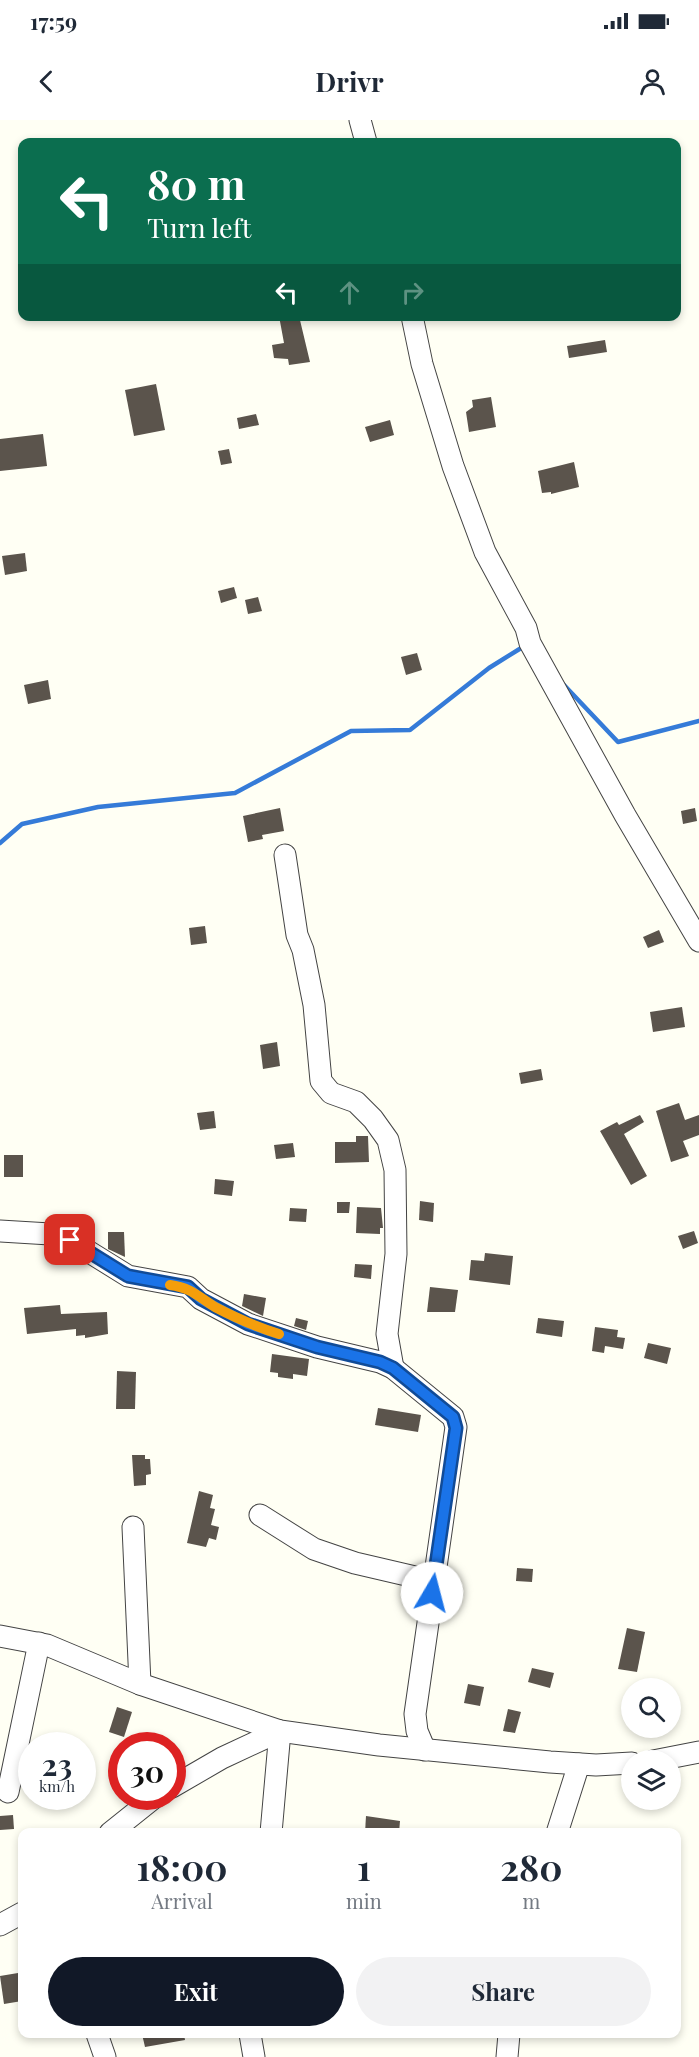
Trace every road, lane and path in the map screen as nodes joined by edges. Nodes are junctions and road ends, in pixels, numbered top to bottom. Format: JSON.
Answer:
{"nodes":[{"id":1,"x":360,"y":120,"type":"edge"},
{"id":2,"x":365,"y":138,"type":"edge"},
{"id":3,"x":413,"y":321,"type":"edge"},
{"id":4,"x":285,"y":855,"type":"dead end"},
{"id":5,"x":699,"y":941,"type":"edge"},
{"id":6,"x":0,"y":1231,"type":"edge"},
{"id":7,"x":393,"y":1368,"type":"junction"},
{"id":8,"x":261,"y":1515,"type":"dead end"},
{"id":9,"x":133,"y":1527,"type":"dead end"},
{"id":10,"x":432,"y":1593,"type":"junction"},
{"id":11,"x":0,"y":1636,"type":"edge"},
{"id":12,"x":39,"y":1643,"type":"junction"},
{"id":13,"x":140,"y":1684,"type":"junction"},
{"id":14,"x":280,"y":1731,"type":"junction"},
{"id":15,"x":425,"y":1750,"type":"junction"},
{"id":16,"x":699,"y":1752,"type":"edge"},
{"id":17,"x":681,"y":1756,"type":"edge"},
{"id":18,"x":621,"y":1762,"type":"edge"},
{"id":19,"x":579,"y":1764,"type":"junction"},
{"id":20,"x":186,"y":1779,"type":"edge"},
{"id":21,"x":8,"y":1792,"type":"dead end"},
{"id":22,"x":139,"y":1810,"type":"edge"},
{"id":23,"x":116,"y":1828,"type":"edge"},
{"id":24,"x":271,"y":1828,"type":"edge"},
{"id":25,"x":559,"y":1828,"type":"edge"},
{"id":26,"x":18,"y":1915,"type":"edge"},
{"id":27,"x":0,"y":1925,"type":"edge"},
{"id":28,"x":98,"y":2038,"type":"edge"},
{"id":29,"x":251,"y":2038,"type":"edge"},
{"id":30,"x":509,"y":2038,"type":"edge"},
{"id":31,"x":105,"y":2057,"type":"edge"},
{"id":32,"x":254,"y":2057,"type":"edge"},
{"id":33,"x":507,"y":2057,"type":"edge"}],
"edges":[{"from":1,"to":2,"type":"street"},
{"from":3,"to":5,"type":"street"},
{"from":4,"to":7,"type":"street"},
{"from":6,"to":7,"type":"street"},
{"from":7,"to":10,"type":"street"},
{"from":8,"to":10,"type":"street"},
{"from":9,"to":13,"type":"street"},
{"from":10,"to":15,"type":"street"},
{"from":11,"to":12,"type":"street"},
{"from":12,"to":13,"type":"street"},
{"from":12,"to":21,"type":"street"},
{"from":13,"to":14,"type":"street"},
{"from":14,"to":15,"type":"street"},
{"from":14,"to":20,"type":"street"},
{"from":14,"to":24,"type":"street"},
{"from":15,"to":19,"type":"street"},
{"from":16,"to":17,"type":"street"},
{"from":18,"to":19,"type":"street"},
{"from":19,"to":25,"type":"street"},
{"from":22,"to":23,"type":"street"},
{"from":26,"to":27,"type":"street"},
{"from":28,"to":31,"type":"street"},
{"from":29,"to":32,"type":"street"},
{"from":30,"to":33,"type":"street"}]}
